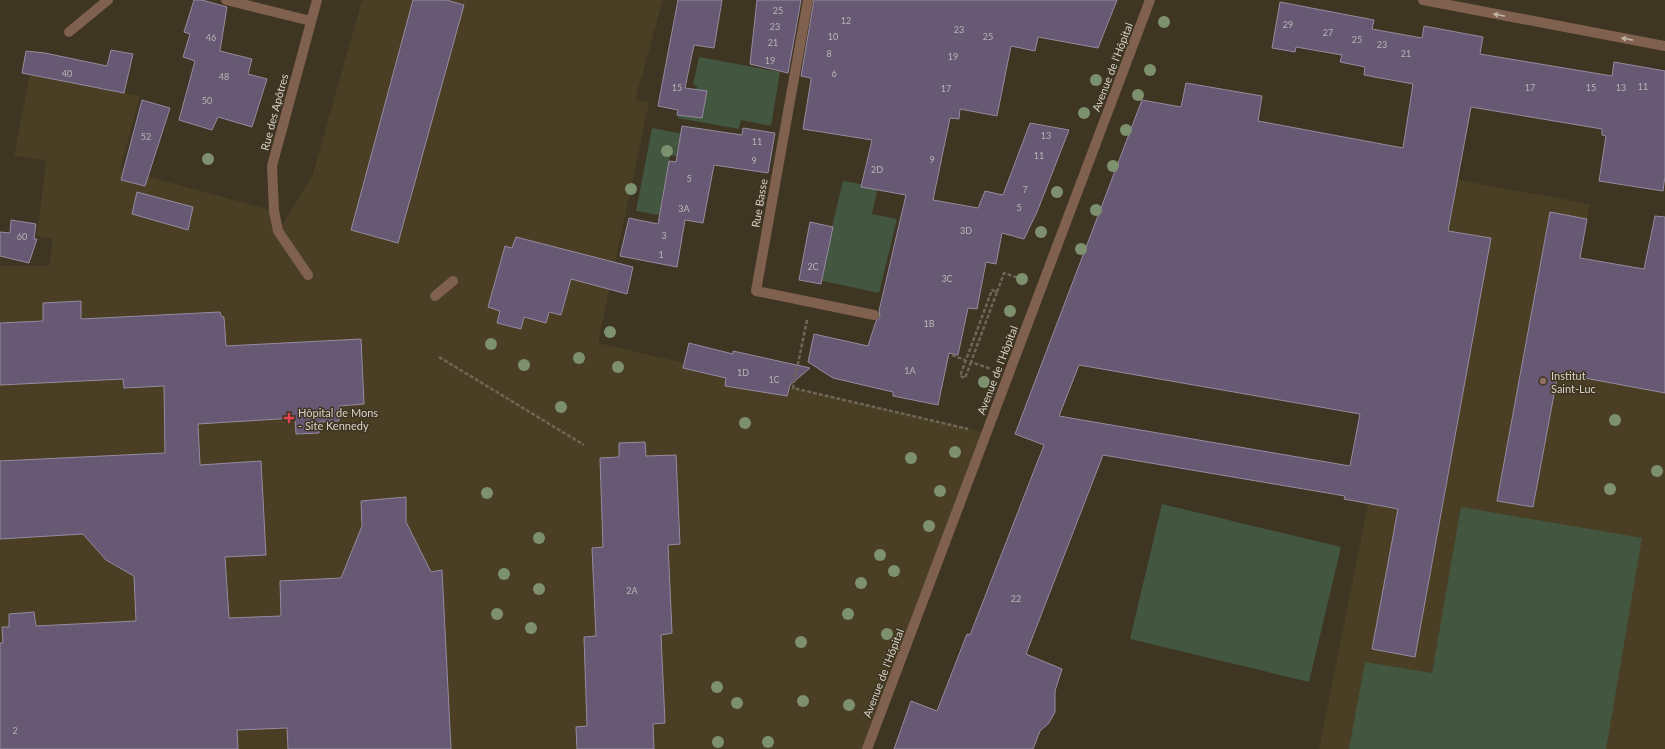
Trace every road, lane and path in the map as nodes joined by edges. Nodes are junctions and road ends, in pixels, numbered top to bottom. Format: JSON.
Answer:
{"nodes":[{"id":1,"x":108,"y":0,"type":"edge"},
{"id":2,"x":226,"y":0,"type":"edge"},
{"id":3,"x":317,"y":0,"type":"edge"},
{"id":4,"x":808,"y":0,"type":"edge"},
{"id":5,"x":1150,"y":0,"type":"edge"},
{"id":6,"x":1422,"y":0,"type":"edge"},
{"id":7,"x":311,"y":22,"type":"junction"},
{"id":8,"x":69,"y":32,"type":"dead end"},
{"id":9,"x":1665,"y":46,"type":"edge"},
{"id":10,"x":1004,"y":274,"type":"dead end"},
{"id":11,"x":308,"y":275,"type":"dead end"},
{"id":12,"x":453,"y":281,"type":"dead end"},
{"id":13,"x":998,"y":292,"type":"junction"},
{"id":14,"x":435,"y":296,"type":"dead end"},
{"id":15,"x":811,"y":302,"type":"junction"},
{"id":16,"x":874,"y":315,"type":"dead end"},
{"id":17,"x":952,"y":355,"type":"dead end"},
{"id":18,"x":439,"y":357,"type":"dead end"},
{"id":19,"x":966,"y":360,"type":"junction"},
{"id":20,"x":971,"y":362,"type":"junction"},
{"id":21,"x":1008,"y":374,"type":"junction"},
{"id":22,"x":986,"y":433,"type":"junction"},
{"id":23,"x":584,"y":445,"type":"dead end"},
{"id":24,"x":867,"y":749,"type":"edge"}],
"edges":[{"from":1,"to":8,"type":"street"},
{"from":2,"to":7,"type":"street"},
{"from":3,"to":7,"type":"street","name":"Rue des Apôtres"},
{"from":4,"to":15,"type":"street","name":"Rue Basse"},
{"from":5,"to":21,"type":"street","name":"Avenue de l'Hôpital"},
{"from":9,"to":6,"type":"street","one_way":true},
{"from":7,"to":11,"type":"street","name":"Rue des Apôtres"},
{"from":10,"to":13,"type":"path"},
{"from":12,"to":14,"type":"street"},
{"from":13,"to":19,"type":"path"},
{"from":13,"to":20,"type":"path"},
{"from":15,"to":16,"type":"street","name":"Rue Basse"},
{"from":15,"to":22,"type":"path"},
{"from":17,"to":19,"type":"path"},
{"from":18,"to":23,"type":"path"},
{"from":19,"to":20,"type":"path"},
{"from":20,"to":21,"type":"path"},
{"from":21,"to":22,"type":"street","name":"Avenue de l'Hôpital"},
{"from":22,"to":24,"type":"street","name":"Avenue de l'Hôpital"}]}
